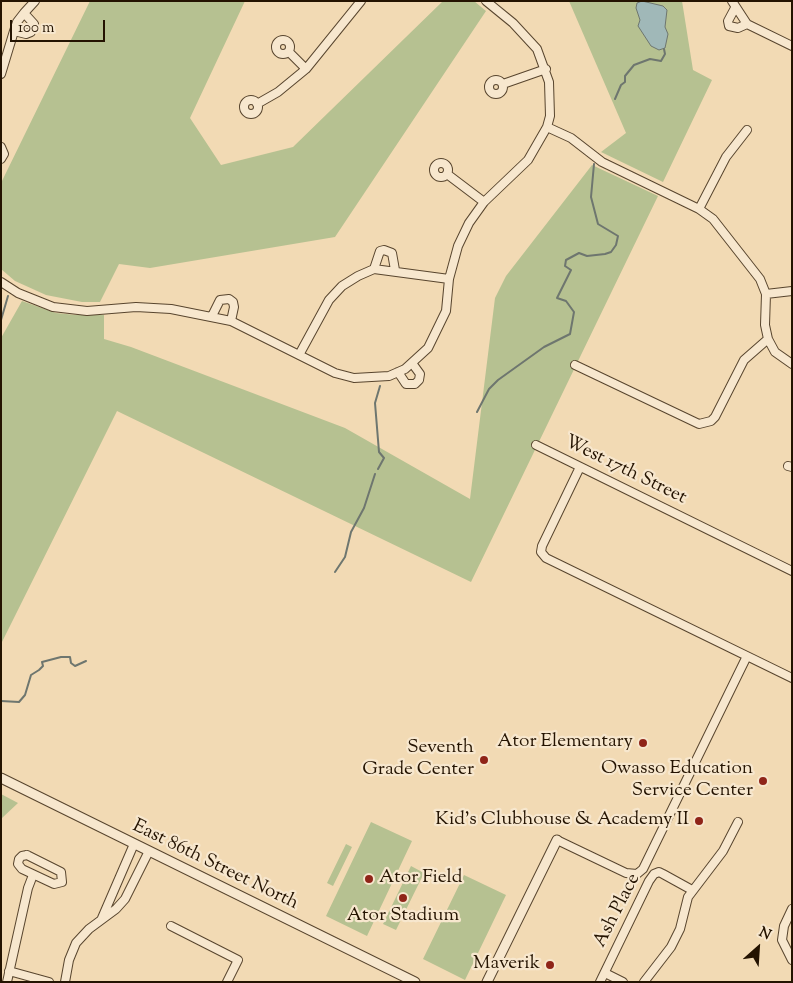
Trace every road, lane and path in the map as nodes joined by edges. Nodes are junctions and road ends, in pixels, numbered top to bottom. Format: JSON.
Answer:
{"nodes":[{"id":1,"x":35,"y":1,"type":"edge"},
{"id":2,"x":362,"y":1,"type":"edge"},
{"id":3,"x":486,"y":1,"type":"edge"},
{"id":4,"x":733,"y":5,"type":"edge"},
{"id":5,"x":24,"y":13,"type":"junction"},
{"id":6,"x":747,"y":24,"type":"junction"},
{"id":7,"x":14,"y":32,"type":"junction"},
{"id":8,"x":791,"y":43,"type":"edge"},
{"id":9,"x":289,"y":52,"type":"dead end"},
{"id":10,"x":306,"y":69,"type":"junction"},
{"id":11,"x":546,"y":69,"type":"junction"},
{"id":12,"x":1,"y":74,"type":"edge"},
{"id":13,"x":503,"y":84,"type":"dead end"},
{"id":14,"x":256,"y":104,"type":"dead end"},
{"id":15,"x":547,"y":127,"type":"junction"},
{"id":16,"x":747,"y":130,"type":"dead end"},
{"id":17,"x":1,"y":148,"type":"edge"},
{"id":18,"x":1,"y":159,"type":"edge"},
{"id":19,"x":447,"y":174,"type":"dead end"},
{"id":20,"x":484,"y":202,"type":"junction"},
{"id":21,"x":699,"y":209,"type":"junction"},
{"id":22,"x":374,"y":269,"type":"junction"},
{"id":23,"x":395,"y":270,"type":"junction"},
{"id":24,"x":449,"y":280,"type":"junction"},
{"id":25,"x":1,"y":282,"type":"edge"},
{"id":26,"x":792,"y":291,"type":"edge"},
{"id":27,"x":766,"y":294,"type":"junction"},
{"id":28,"x":212,"y":316,"type":"junction"},
{"id":29,"x":231,"y":321,"type":"junction"},
{"id":30,"x":768,"y":339,"type":"junction"},
{"id":31,"x":299,"y":355,"type":"junction"},
{"id":32,"x":412,"y":364,"type":"junction"},
{"id":33,"x":792,"y":364,"type":"edge"},
{"id":34,"x":575,"y":365,"type":"dead end"},
{"id":35,"x":398,"y":372,"type":"junction"},
{"id":36,"x":536,"y":445,"type":"dead end"},
{"id":37,"x":580,"y":467,"type":"junction"},
{"id":38,"x":792,"y":571,"type":"edge"},
{"id":39,"x":747,"y":656,"type":"junction"},
{"id":40,"x":792,"y":678,"type":"edge"},
{"id":41,"x":1,"y":778,"type":"edge"},
{"id":42,"x":738,"y":822,"type":"dead end"},
{"id":43,"x":557,"y":840,"type":"joint"},
{"id":44,"x":134,"y":844,"type":"junction"},
{"id":45,"x":149,"y":851,"type":"junction"},
{"id":46,"x":33,"y":875,"type":"junction"},
{"id":47,"x":690,"y":894,"type":"junction"},
{"id":48,"x":792,"y":909,"type":"edge"},
{"id":49,"x":102,"y":918,"type":"junction"},
{"id":50,"x":171,"y":926,"type":"dead end"},
{"id":51,"x":792,"y":960,"type":"edge"},
{"id":52,"x":9,"y":971,"type":"junction"},
{"id":53,"x":605,"y":973,"type":"junction"},
{"id":54,"x":7,"y":982,"type":"edge"},
{"id":55,"x":49,"y":982,"type":"edge"},
{"id":56,"x":65,"y":982,"type":"edge"},
{"id":57,"x":227,"y":982,"type":"edge"},
{"id":58,"x":415,"y":982,"type":"edge"},
{"id":59,"x":487,"y":982,"type":"edge"},
{"id":60,"x":600,"y":982,"type":"edge"},
{"id":61,"x":623,"y":982,"type":"edge"},
{"id":62,"x":644,"y":982,"type":"edge"}],
"edges":[{"from":1,"to":5,"type":"street"},
{"from":2,"to":10,"type":"street"},
{"from":3,"to":11,"type":"street"},
{"from":4,"to":6,"type":"street"},
{"from":4,"to":6,"type":"street"},
{"from":5,"to":7,"type":"street"},
{"from":5,"to":7,"type":"street"},
{"from":6,"to":8,"type":"street"},
{"from":7,"to":12,"type":"street"},
{"from":9,"to":10,"type":"street"},
{"from":10,"to":14,"type":"street"},
{"from":11,"to":13,"type":"street"},
{"from":11,"to":15,"type":"street"},
{"from":15,"to":20,"type":"street"},
{"from":15,"to":21,"type":"street"},
{"from":16,"to":21,"type":"street"},
{"from":17,"to":18,"type":"street"},
{"from":19,"to":20,"type":"street"},
{"from":20,"to":24,"type":"street"},
{"from":21,"to":27,"type":"street"},
{"from":22,"to":23,"type":"street"},
{"from":22,"to":23,"type":"street"},
{"from":22,"to":31,"type":"street"},
{"from":23,"to":24,"type":"street"},
{"from":24,"to":32,"type":"street"},
{"from":25,"to":28,"type":"street"},
{"from":26,"to":27,"type":"street"},
{"from":27,"to":30,"type":"street"},
{"from":28,"to":29,"type":"street"},
{"from":28,"to":29,"type":"street"},
{"from":29,"to":31,"type":"street"},
{"from":30,"to":33,"type":"street"},
{"from":30,"to":34,"type":"street"},
{"from":31,"to":35,"type":"street"},
{"from":32,"to":35,"type":"street"},
{"from":32,"to":35,"type":"street"},
{"from":36,"to":37,"type":"street","name":"West 17th Street"},
{"from":37,"to":38,"type":"street","name":"West 17th Street"},
{"from":37,"to":39,"type":"street"},
{"from":39,"to":40,"type":"street"},
{"from":39,"to":43,"type":"street"},
{"from":41,"to":44,"type":"street","name":"East 86th Street North"},
{"from":42,"to":47,"type":"street"},
{"from":43,"to":59,"type":"street"},
{"from":44,"to":45,"type":"street","name":"East 86th Street North"},
{"from":44,"to":49,"type":"street"},
{"from":45,"to":49,"type":"street"},
{"from":45,"to":58,"type":"street","name":"East 86th Street North"},
{"from":46,"to":46,"type":"street"},
{"from":46,"to":52,"type":"street"},
{"from":47,"to":53,"type":"street","name":"Ash Place"},
{"from":47,"to":62,"type":"street"},
{"from":48,"to":51,"type":"street"},
{"from":49,"to":56,"type":"street"},
{"from":50,"to":57,"type":"street"},
{"from":52,"to":54,"type":"street"},
{"from":52,"to":55,"type":"street"},
{"from":53,"to":60,"type":"street","name":"Ash Place"},
{"from":53,"to":61,"type":"street","name":"Ash Place"}]}
